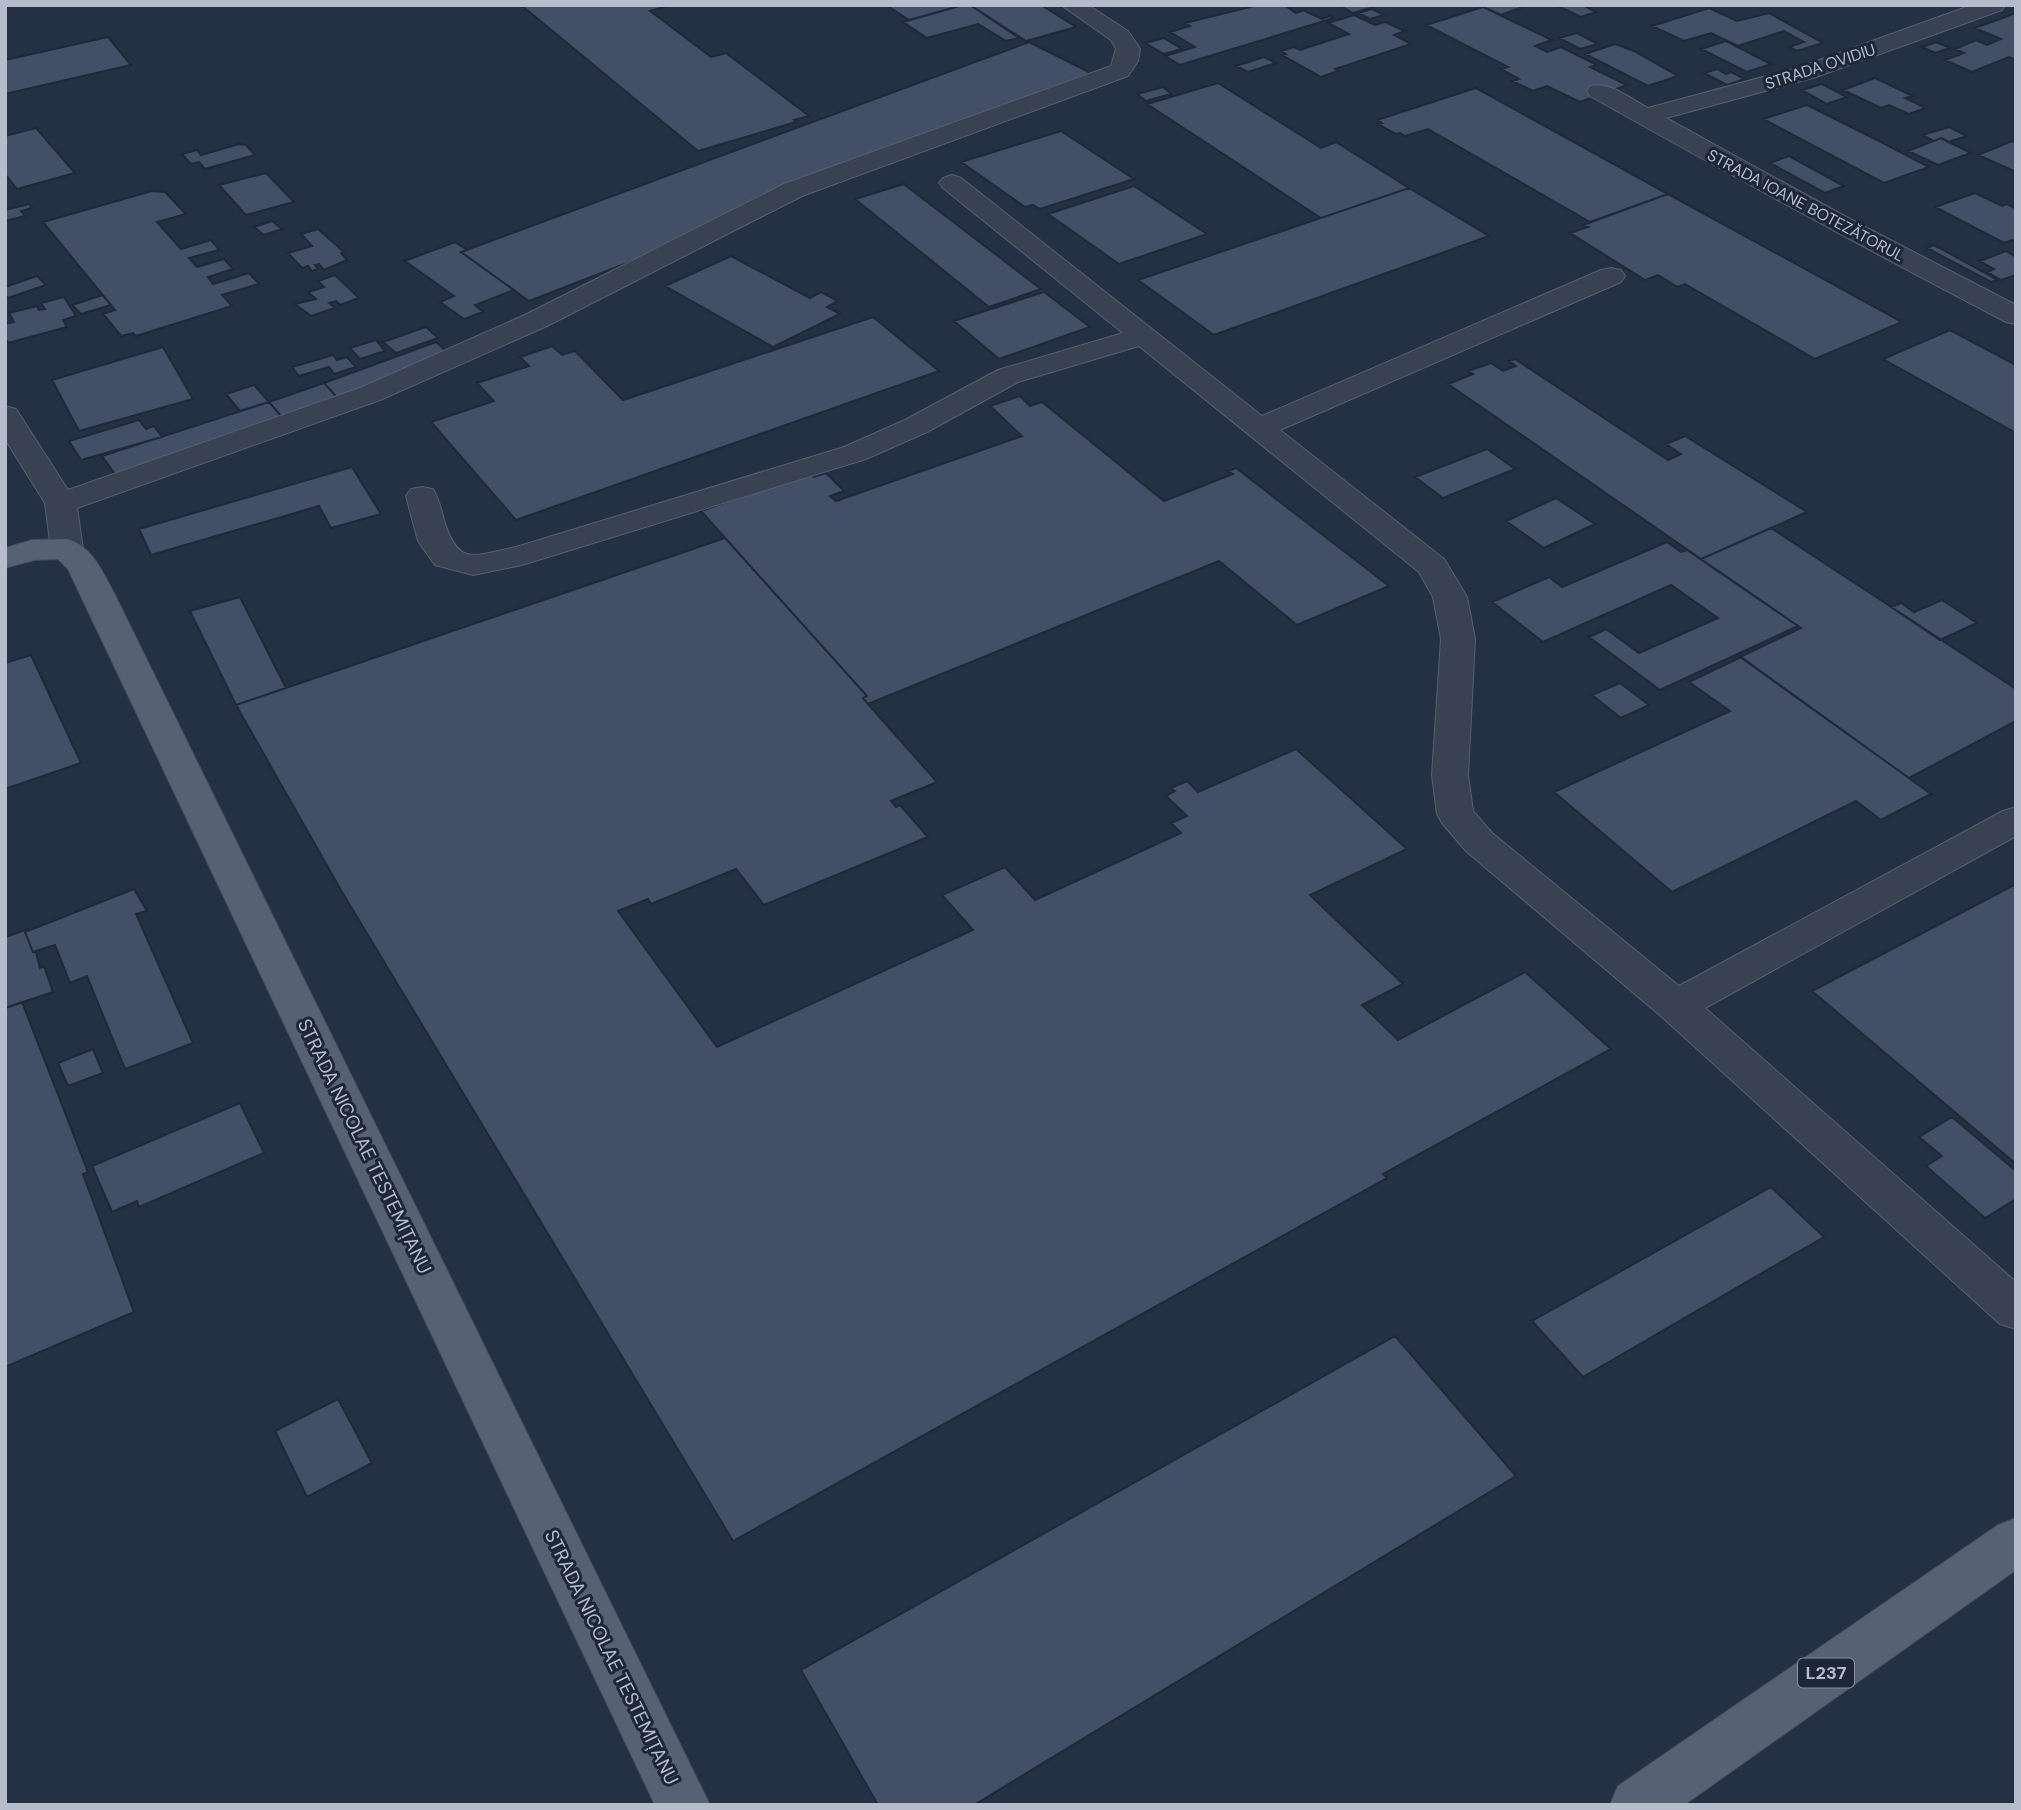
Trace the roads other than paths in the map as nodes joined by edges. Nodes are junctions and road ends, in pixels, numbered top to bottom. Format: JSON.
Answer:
{"nodes":[{"id":1,"x":1072,"y":5,"type":"edge"},
{"id":2,"x":1994,"y":5,"type":"edge"},
{"id":3,"x":1599,"y":91,"type":"dead end"},
{"id":4,"x":1643,"y":117,"type":"junction"},
{"id":5,"x":952,"y":183,"type":"dead end"},
{"id":6,"x":1611,"y":276,"type":"dead end"},
{"id":7,"x":2016,"y":316,"type":"edge"},
{"id":8,"x":1144,"y":336,"type":"junction"},
{"id":9,"x":5,"y":415,"type":"edge"},
{"id":10,"x":1259,"y":428,"type":"junction"},
{"id":11,"x":422,"y":496,"type":"dead end"},
{"id":12,"x":61,"y":503,"type":"junction"},
{"id":13,"x":67,"y":549,"type":"junction"},
{"id":14,"x":5,"y":558,"type":"edge"},
{"id":15,"x":2016,"y":820,"type":"edge"},
{"id":16,"x":1676,"y":1006,"type":"junction"},
{"id":17,"x":2016,"y":1310,"type":"edge"},
{"id":18,"x":2016,"y":1541,"type":"edge"},
{"id":19,"x":683,"y":1805,"type":"edge"},
{"id":20,"x":1637,"y":1805,"type":"edge"}],
"edges":[{"from":1,"to":12,"type":"street"},
{"from":2,"to":4,"type":"street","name":"STRADA OVIDIU"},
{"from":3,"to":4,"type":"street","name":"STRADA IOANE BOTEZĂTORUL"},
{"from":4,"to":7,"type":"street","name":"STRADA IOANE BOTEZĂTORUL"},
{"from":5,"to":8,"type":"street"},
{"from":6,"to":10,"type":"street"},
{"from":8,"to":10,"type":"street"},
{"from":8,"to":11,"type":"street"},
{"from":9,"to":12,"type":"street"},
{"from":10,"to":16,"type":"street"},
{"from":12,"to":13,"type":"street"},
{"from":13,"to":14,"type":"main road"},
{"from":13,"to":19,"type":"main road","name":"STRADA NICOLAE TESTEMIȚANU"},
{"from":15,"to":16,"type":"street"},
{"from":16,"to":17,"type":"street"},
{"from":18,"to":20,"type":"main road","number":"L237"}]}
